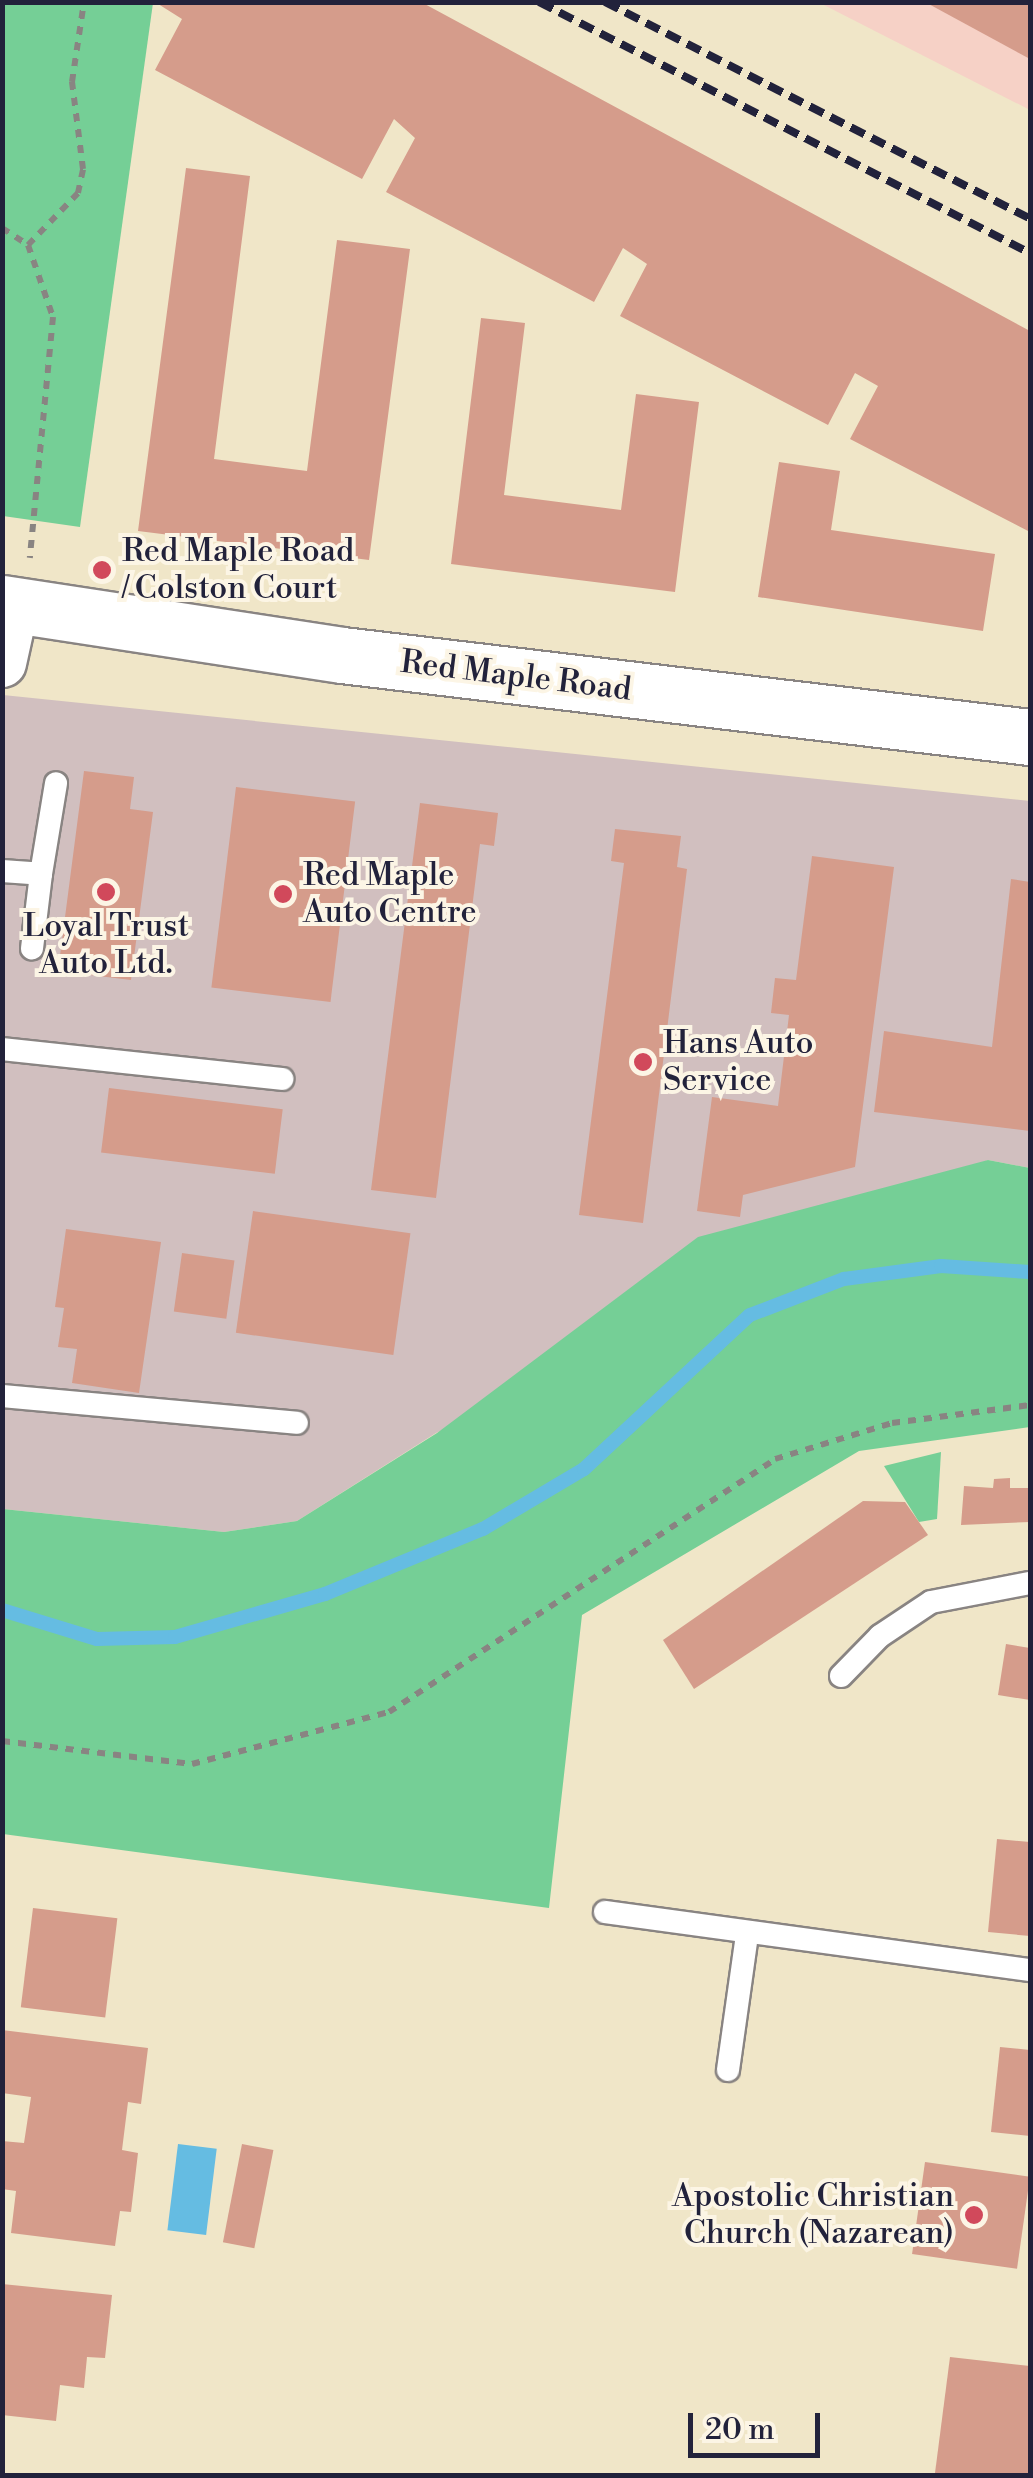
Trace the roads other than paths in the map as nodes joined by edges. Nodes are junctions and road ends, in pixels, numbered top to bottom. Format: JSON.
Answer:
{"nodes":[{"id":1,"x":15,"y":594,"type":"edge"},
{"id":2,"x":2,"y":663,"type":"edge"},
{"id":3,"x":1030,"y":737,"type":"edge"},
{"id":4,"x":56,"y":783,"type":"dead end"},
{"id":5,"x":2,"y":870,"type":"edge"},
{"id":6,"x":41,"y":874,"type":"junction"},
{"id":7,"x":32,"y":948,"type":"dead end"},
{"id":8,"x":2,"y":1049,"type":"edge"},
{"id":9,"x":282,"y":1079,"type":"dead end"},
{"id":10,"x":2,"y":1396,"type":"edge"},
{"id":11,"x":297,"y":1423,"type":"dead end"},
{"id":12,"x":1030,"y":1584,"type":"edge"},
{"id":13,"x":841,"y":1676,"type":"dead end"},
{"id":14,"x":605,"y":1912,"type":"dead end"},
{"id":15,"x":748,"y":1934,"type":"junction"},
{"id":16,"x":1030,"y":1970,"type":"edge"},
{"id":17,"x":728,"y":2070,"type":"dead end"}],
"edges":[{"from":1,"to":2,"type":"street"},
{"from":1,"to":3,"type":"street","name":"Red Maple Road"},
{"from":4,"to":6,"type":"lane"},
{"from":5,"to":6,"type":"lane"},
{"from":6,"to":7,"type":"lane"},
{"from":8,"to":9,"type":"lane"},
{"from":10,"to":11,"type":"lane"},
{"from":12,"to":13,"type":"lane"},
{"from":14,"to":15,"type":"lane"},
{"from":15,"to":16,"type":"lane"},
{"from":15,"to":17,"type":"lane"}]}
